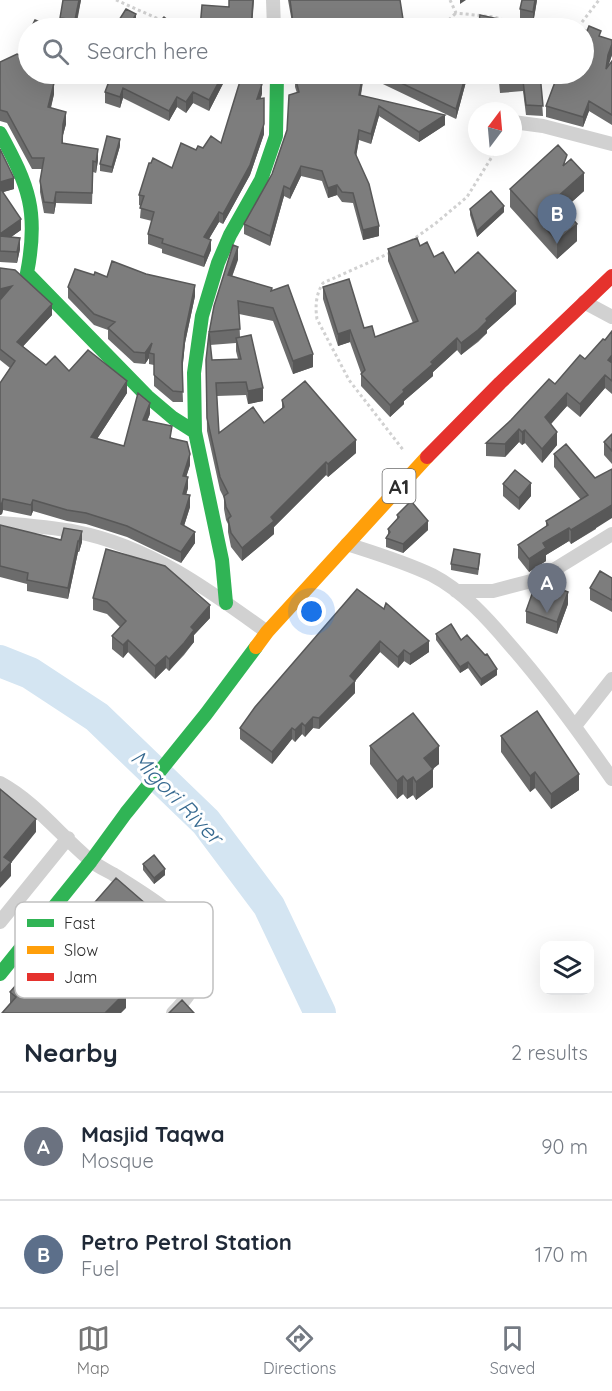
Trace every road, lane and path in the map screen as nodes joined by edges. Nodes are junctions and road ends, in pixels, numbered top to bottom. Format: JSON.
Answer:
{"nodes":[{"id":1,"x":116,"y":0,"type":"edge"},
{"id":2,"x":273,"y":0,"type":"edge"},
{"id":3,"x":450,"y":0,"type":"edge"},
{"id":4,"x":600,"y":0,"type":"edge"},
{"id":5,"x":456,"y":13,"type":"junction"},
{"id":6,"x":156,"y":18,"type":"edge"},
{"id":7,"x":274,"y":18,"type":"edge"},
{"id":8,"x":451,"y":18,"type":"edge"},
{"id":9,"x":497,"y":18,"type":"edge"},
{"id":10,"x":585,"y":18,"type":"edge"},
{"id":11,"x":277,"y":84,"type":"edge"},
{"id":12,"x":522,"y":123,"type":"edge"},
{"id":13,"x":0,"y":133,"type":"edge"},
{"id":14,"x":612,"y":144,"type":"edge"},
{"id":15,"x":492,"y":156,"type":"edge"},
{"id":16,"x":406,"y":244,"type":"edge"},
{"id":17,"x":398,"y":249,"type":"edge"},
{"id":18,"x":9,"y":271,"type":"edge"},
{"id":19,"x":27,"y":273,"type":"junction"},
{"id":20,"x":612,"y":276,"type":"edge"},
{"id":21,"x":584,"y":302,"type":"junction"},
{"id":22,"x":612,"y":317,"type":"edge"},
{"id":23,"x":195,"y":432,"type":"junction"},
{"id":24,"x":416,"y":468,"type":"junction"},
{"id":25,"x":0,"y":523,"type":"edge"},
{"id":26,"x":612,"y":534,"type":"edge"},
{"id":27,"x":347,"y":543,"type":"junction"},
{"id":28,"x":456,"y":591,"type":"junction"},
{"id":29,"x":226,"y":603,"type":"junction"},
{"id":30,"x":267,"y":632,"type":"junction"},
{"id":31,"x":612,"y":679,"type":"edge"},
{"id":32,"x":575,"y":726,"type":"junction"},
{"id":33,"x":612,"y":779,"type":"edge"},
{"id":34,"x":0,"y":783,"type":"edge"},
{"id":35,"x":68,"y":838,"type":"junction"},
{"id":36,"x":91,"y":861,"type":"junction"},
{"id":37,"x":16,"y":902,"type":"edge"},
{"id":38,"x":58,"y":902,"type":"edge"},
{"id":39,"x":154,"y":902,"type":"edge"},
{"id":40,"x":15,"y":903,"type":"edge"},
{"id":41,"x":0,"y":922,"type":"edge"},
{"id":42,"x":15,"y":955,"type":"edge"},
{"id":43,"x":0,"y":974,"type":"edge"},
{"id":44,"x":185,"y":998,"type":"edge"},
{"id":45,"x":173,"y":1013,"type":"edge"}],
"edges":[{"from":1,"to":6,"type":"path"},
{"from":2,"to":7,"type":"street"},
{"from":3,"to":5,"type":"path"},
{"from":4,"to":10,"type":"path"},
{"from":5,"to":8,"type":"path"},
{"from":5,"to":9,"type":"path"},
{"from":11,"to":23,"type":"main road"},
{"from":12,"to":14,"type":"street"},
{"from":13,"to":19,"type":"main road"},
{"from":15,"to":16,"type":"path"},
{"from":17,"to":24,"type":"path"},
{"from":18,"to":19,"type":"street"},
{"from":19,"to":23,"type":"main road"},
{"from":20,"to":21,"type":"main road","number":"A1"},
{"from":21,"to":22,"type":"street"},
{"from":21,"to":24,"type":"main road","number":"A1"},
{"from":23,"to":29,"type":"main road"},
{"from":24,"to":27,"type":"main road","number":"A1"},
{"from":25,"to":29,"type":"street"},
{"from":26,"to":28,"type":"street"},
{"from":27,"to":28,"type":"street"},
{"from":27,"to":30,"type":"main road","number":"A1"},
{"from":28,"to":32,"type":"street"},
{"from":29,"to":30,"type":"street"},
{"from":30,"to":36,"type":"main road","number":"A1"},
{"from":31,"to":32,"type":"street"},
{"from":32,"to":33,"type":"street"},
{"from":34,"to":35,"type":"street"},
{"from":35,"to":36,"type":"street"},
{"from":35,"to":37,"type":"street"},
{"from":36,"to":38,"type":"main road","number":"A1"},
{"from":36,"to":39,"type":"street"},
{"from":40,"to":41,"type":"street"},
{"from":42,"to":43,"type":"main road","number":"A1"},
{"from":44,"to":45,"type":"street"}]}
